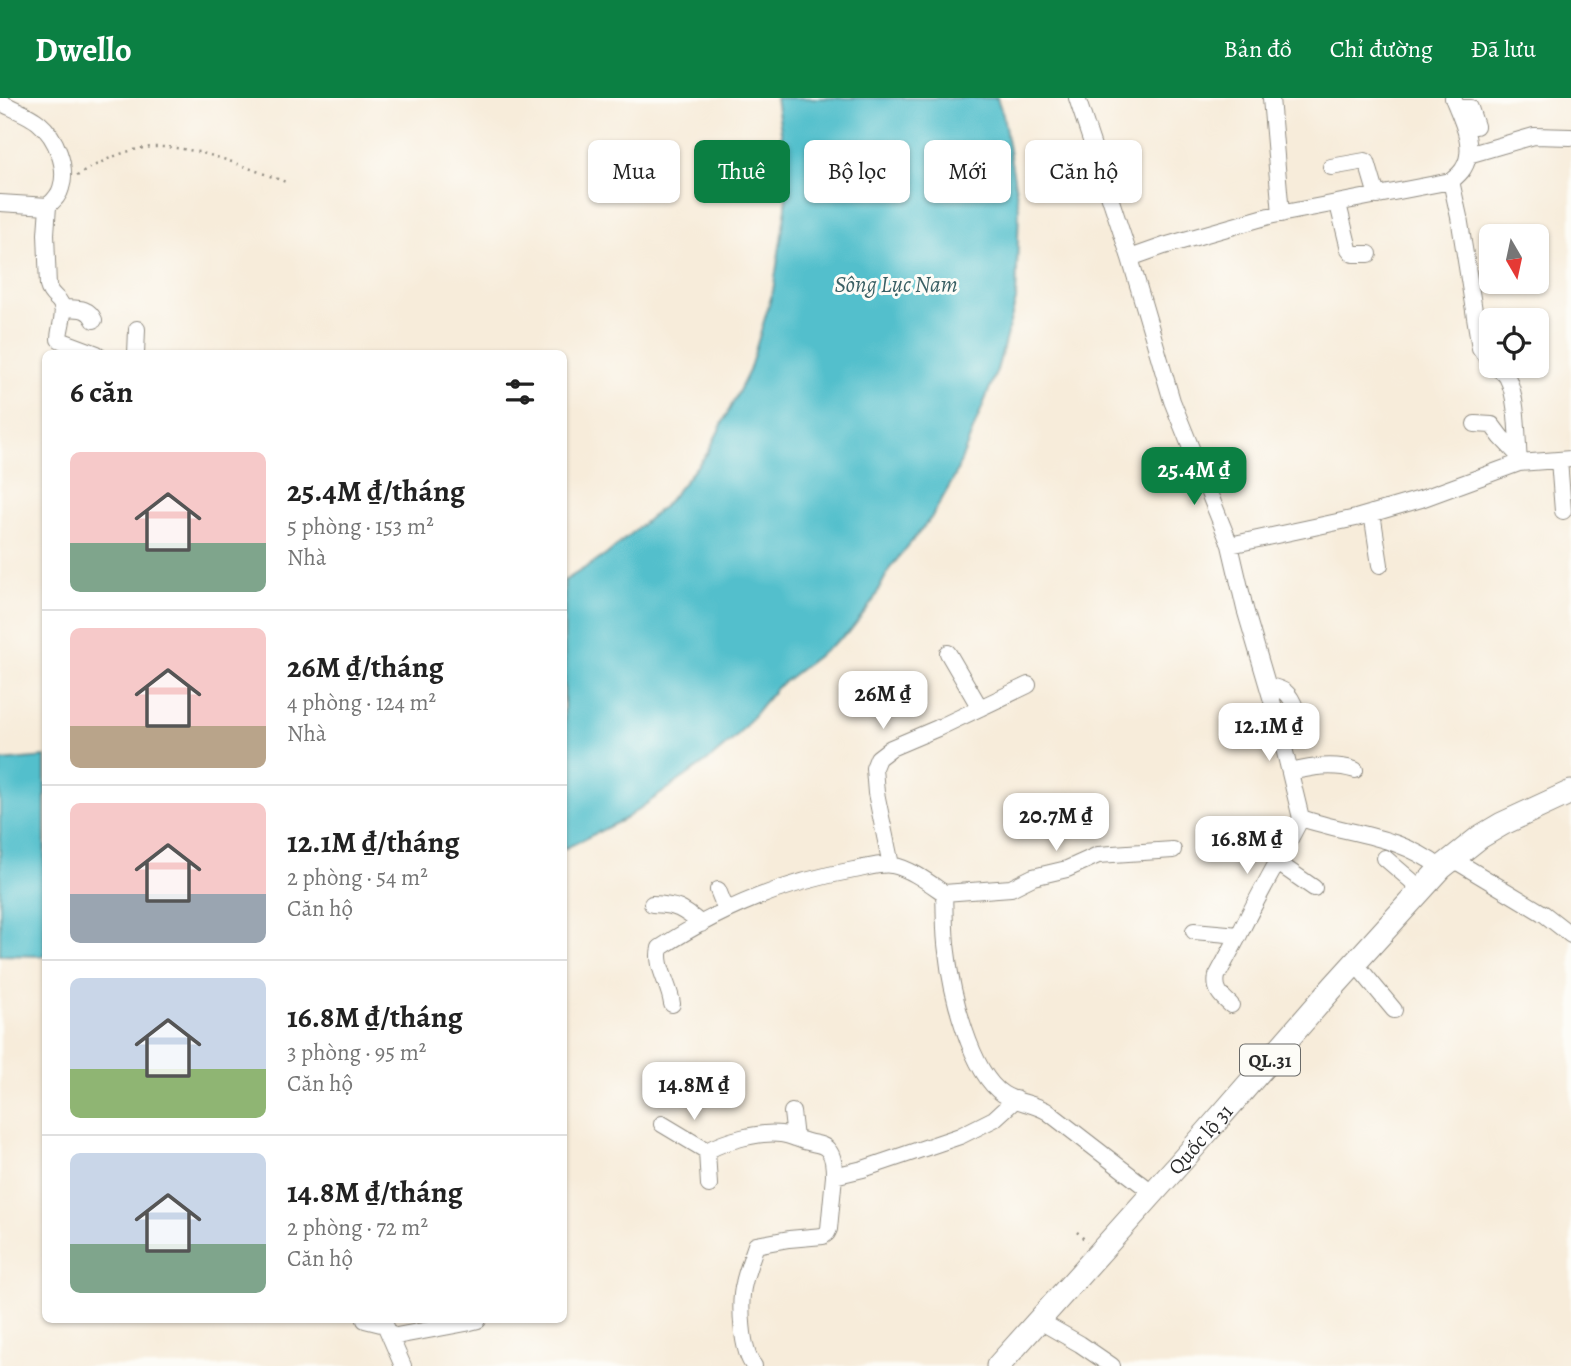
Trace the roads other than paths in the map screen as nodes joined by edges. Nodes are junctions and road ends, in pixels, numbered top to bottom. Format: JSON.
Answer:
{"nodes":[{"id":1,"x":1077,"y":98,"type":"edge"},
{"id":2,"x":1272,"y":98,"type":"edge"},
{"id":3,"x":0,"y":102,"type":"edge"},
{"id":4,"x":1455,"y":103,"type":"edge"},
{"id":5,"x":1476,"y":126,"type":"dead end"},
{"id":6,"x":1571,"y":137,"type":"edge"},
{"id":7,"x":1468,"y":155,"type":"junction"},
{"id":8,"x":1331,"y":167,"type":"dead end"},
{"id":9,"x":1451,"y":181,"type":"junction"},
{"id":10,"x":1377,"y":196,"type":"junction"},
{"id":11,"x":0,"y":203,"type":"edge"},
{"id":12,"x":1338,"y":204,"type":"junction"},
{"id":13,"x":48,"y":205,"type":"junction"},
{"id":14,"x":1281,"y":214,"type":"junction"},
{"id":15,"x":1369,"y":254,"type":"dead end"},
{"id":16,"x":1129,"y":258,"type":"junction"},
{"id":17,"x":62,"y":309,"type":"junction"},
{"id":18,"x":94,"y":320,"type":"dead end"},
{"id":19,"x":137,"y":329,"type":"dead end"},
{"id":20,"x":1479,"y":342,"type":"edge"},
{"id":21,"x":86,"y":350,"type":"edge"},
{"id":22,"x":136,"y":350,"type":"edge"},
{"id":23,"x":1507,"y":378,"type":"edge"},
{"id":24,"x":1475,"y":424,"type":"dead end"},
{"id":25,"x":1519,"y":459,"type":"junction"},
{"id":26,"x":1565,"y":460,"type":"edge"},
{"id":27,"x":1563,"y":511,"type":"dead end"},
{"id":28,"x":1372,"y":513,"type":"junction"},
{"id":29,"x":1230,"y":545,"type":"junction"},
{"id":30,"x":1380,"y":565,"type":"dead end"},
{"id":31,"x":948,"y":653,"type":"dead end"},
{"id":32,"x":1028,"y":685,"type":"dead end"},
{"id":33,"x":1268,"y":686,"type":"junction"},
{"id":34,"x":980,"y":708,"type":"junction"},
{"id":35,"x":1296,"y":710,"type":"dead end"},
{"id":36,"x":1355,"y":770,"type":"dead end"},
{"id":37,"x":1290,"y":772,"type":"junction"},
{"id":38,"x":1571,"y":792,"type":"edge"},
{"id":39,"x":1301,"y":818,"type":"junction"},
{"id":40,"x":1172,"y":850,"type":"dead end"},
{"id":41,"x":1385,"y":858,"type":"dead end"},
{"id":42,"x":1278,"y":863,"type":"junction"},
{"id":43,"x":1446,"y":863,"type":"junction"},
{"id":44,"x":891,"y":865,"type":"junction"},
{"id":45,"x":1314,"y":888,"type":"dead end"},
{"id":46,"x":1421,"y":889,"type":"junction"},
{"id":47,"x":718,"y":890,"type":"dead end"},
{"id":48,"x":944,"y":893,"type":"junction"},
{"id":49,"x":652,"y":904,"type":"dead end"},
{"id":50,"x":726,"y":910,"type":"junction"},
{"id":51,"x":701,"y":924,"type":"junction"},
{"id":52,"x":1194,"y":931,"type":"dead end"},
{"id":53,"x":1239,"y":935,"type":"junction"},
{"id":54,"x":1571,"y":935,"type":"edge"},
{"id":55,"x":1355,"y":963,"type":"junction"},
{"id":56,"x":672,"y":1003,"type":"dead end"},
{"id":57,"x":1231,"y":1005,"type":"dead end"},
{"id":58,"x":1394,"y":1010,"type":"dead end"},
{"id":59,"x":1016,"y":1100,"type":"junction"},
{"id":60,"x":792,"y":1112,"type":"dead end"},
{"id":61,"x":662,"y":1124,"type":"dead end"},
{"id":62,"x":795,"y":1138,"type":"junction"},
{"id":63,"x":706,"y":1151,"type":"junction"},
{"id":64,"x":834,"y":1176,"type":"junction"},
{"id":65,"x":709,"y":1185,"type":"dead end"},
{"id":66,"x":1153,"y":1194,"type":"junction"},
{"id":67,"x":1038,"y":1320,"type":"junction"},
{"id":68,"x":466,"y":1323,"type":"edge"},
{"id":69,"x":386,"y":1327,"type":"edge"},
{"id":70,"x":402,"y":1366,"type":"edge"},
{"id":71,"x":754,"y":1366,"type":"edge"},
{"id":72,"x":998,"y":1366,"type":"edge"},
{"id":73,"x":1112,"y":1366,"type":"edge"}],
"edges":[{"from":1,"to":16,"type":"street"},
{"from":2,"to":14,"type":"street"},
{"from":3,"to":13,"type":"street"},
{"from":4,"to":5,"type":"street"},
{"from":4,"to":7,"type":"street"},
{"from":6,"to":7,"type":"street"},
{"from":7,"to":9,"type":"street"},
{"from":8,"to":10,"type":"street"},
{"from":9,"to":10,"type":"street"},
{"from":9,"to":20,"type":"street"},
{"from":10,"to":12,"type":"street"},
{"from":11,"to":13,"type":"street"},
{"from":12,"to":14,"type":"street"},
{"from":12,"to":15,"type":"street"},
{"from":13,"to":17,"type":"street"},
{"from":14,"to":16,"type":"street"},
{"from":16,"to":29,"type":"street"},
{"from":17,"to":18,"type":"street"},
{"from":17,"to":21,"type":"street"},
{"from":19,"to":22,"type":"street"},
{"from":23,"to":25,"type":"street"},
{"from":24,"to":25,"type":"street"},
{"from":25,"to":26,"type":"street"},
{"from":25,"to":28,"type":"street"},
{"from":26,"to":27,"type":"street"},
{"from":28,"to":29,"type":"street"},
{"from":28,"to":30,"type":"street"},
{"from":29,"to":33,"type":"street"},
{"from":31,"to":34,"type":"street"},
{"from":32,"to":34,"type":"street"},
{"from":33,"to":35,"type":"street"},
{"from":33,"to":37,"type":"street"},
{"from":34,"to":44,"type":"street"},
{"from":36,"to":37,"type":"street"},
{"from":37,"to":39,"type":"street"},
{"from":38,"to":43,"type":"highway","name":"Quốc lộ 31","number":"QL.31"},
{"from":39,"to":42,"type":"street"},
{"from":39,"to":43,"type":"street"},
{"from":40,"to":48,"type":"street"},
{"from":41,"to":46,"type":"street"},
{"from":42,"to":45,"type":"street"},
{"from":42,"to":53,"type":"street"},
{"from":43,"to":46,"type":"highway","name":"Quốc lộ 31","number":"QL.31"},
{"from":43,"to":54,"type":"street"},
{"from":44,"to":48,"type":"street"},
{"from":44,"to":50,"type":"street"},
{"from":46,"to":55,"type":"highway","name":"Quốc lộ 31","number":"QL.31"},
{"from":47,"to":50,"type":"street"},
{"from":48,"to":59,"type":"street"},
{"from":49,"to":51,"type":"street"},
{"from":50,"to":51,"type":"street"},
{"from":51,"to":56,"type":"street"},
{"from":52,"to":53,"type":"street"},
{"from":53,"to":57,"type":"street"},
{"from":55,"to":58,"type":"street"},
{"from":55,"to":66,"type":"highway","name":"Quốc lộ 31","number":"QL.31"},
{"from":59,"to":64,"type":"street"},
{"from":59,"to":66,"type":"street"},
{"from":60,"to":62,"type":"street"},
{"from":61,"to":63,"type":"street"},
{"from":62,"to":63,"type":"street"},
{"from":62,"to":64,"type":"street"},
{"from":63,"to":65,"type":"street"},
{"from":64,"to":71,"type":"street"},
{"from":66,"to":67,"type":"highway","name":"Quốc lộ 31","number":"QL.31"},
{"from":67,"to":72,"type":"highway","name":"Quốc lộ 31","number":"QL.31"},
{"from":67,"to":73,"type":"street"},
{"from":68,"to":69,"type":"street"},
{"from":69,"to":70,"type":"street"}]}
